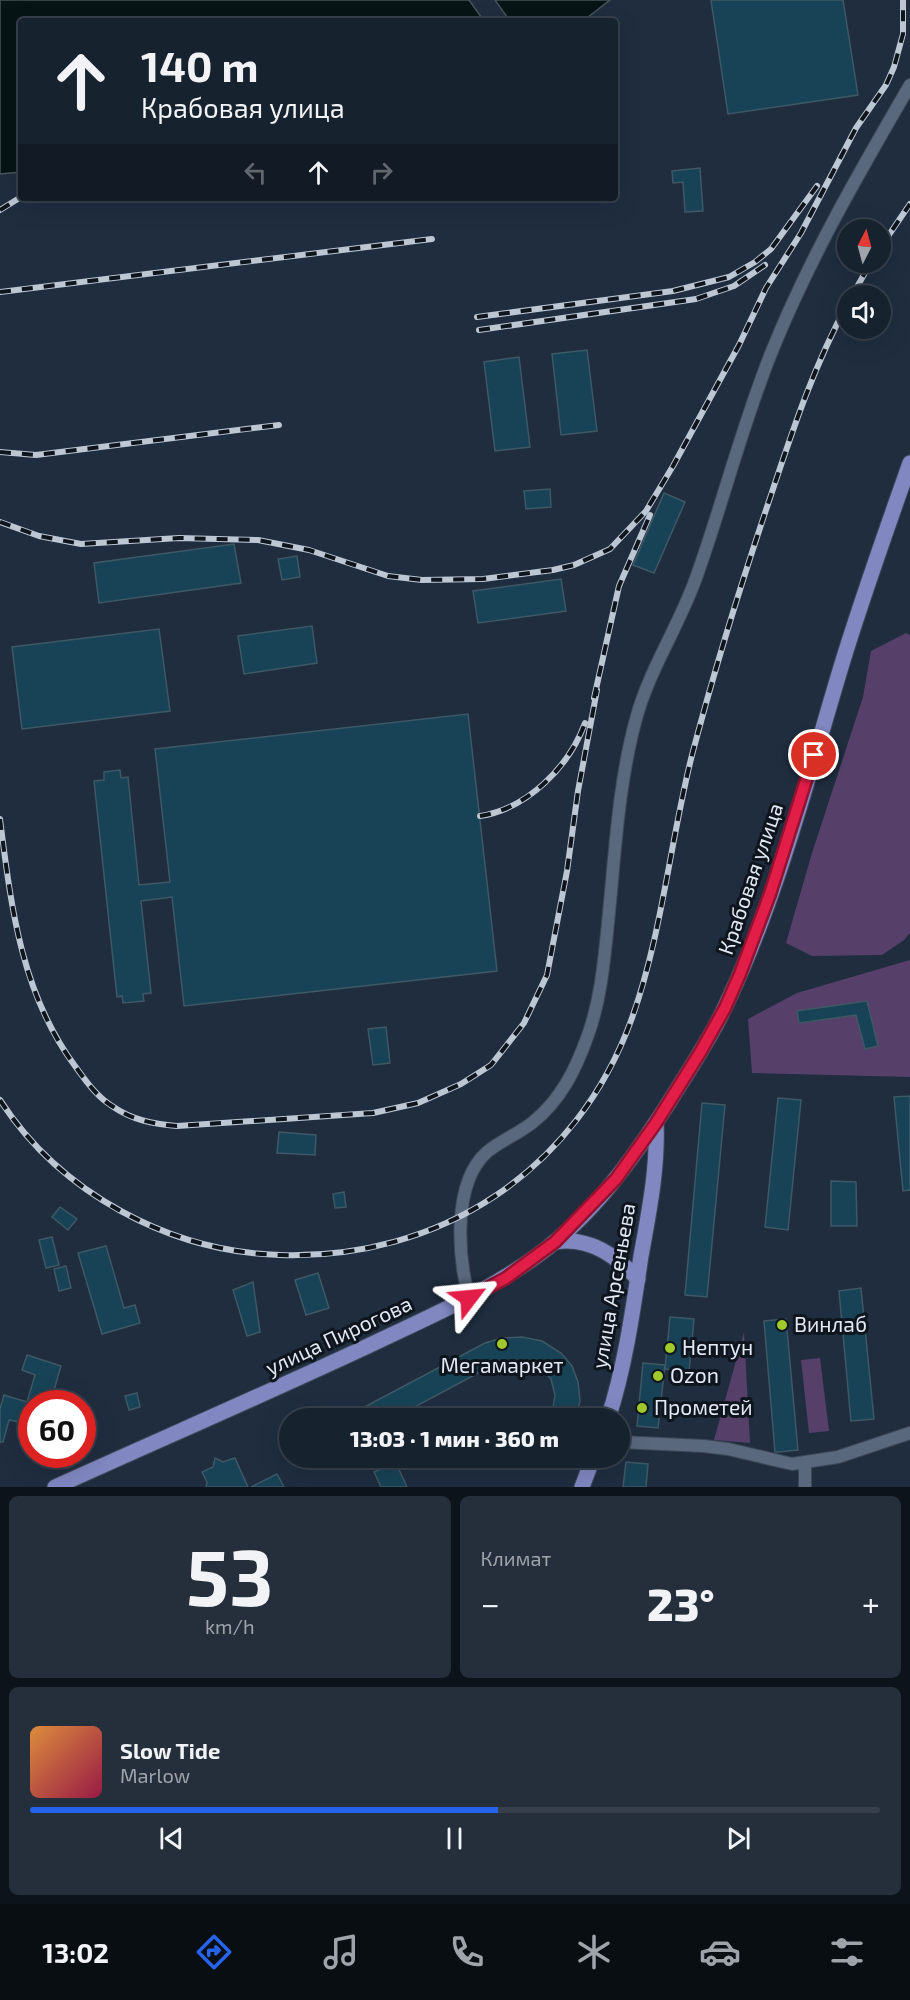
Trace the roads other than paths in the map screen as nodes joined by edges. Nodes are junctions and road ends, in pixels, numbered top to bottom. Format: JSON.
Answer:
{"nodes":[{"id":1,"x":910,"y":85,"type":"edge"},
{"id":2,"x":910,"y":463,"type":"edge"},
{"id":3,"x":656,"y":1123,"type":"junction"},
{"id":4,"x":555,"y":1242,"type":"junction"},
{"id":5,"x":638,"y":1280,"type":"junction"},
{"id":6,"x":469,"y":1298,"type":"junction"},
{"id":7,"x":612,"y":1408,"type":"edge"},
{"id":8,"x":910,"y":1433,"type":"edge"},
{"id":9,"x":630,"y":1442,"type":"edge"},
{"id":10,"x":805,"y":1462,"type":"junction"},
{"id":11,"x":589,"y":1468,"type":"edge"},
{"id":12,"x":55,"y":1487,"type":"edge"},
{"id":13,"x":582,"y":1487,"type":"edge"},
{"id":14,"x":805,"y":1487,"type":"edge"}],
"edges":[{"from":1,"to":6,"type":"street"},
{"from":2,"to":3,"type":"main road","name":"Крабовая улица"},
{"from":3,"to":4,"type":"main road","name":"улица Пирогова"},
{"from":3,"to":5,"type":"main road","name":"улица Арсеньева"},
{"from":4,"to":5,"type":"main road"},
{"from":4,"to":6,"type":"main road","name":"улица Пирогова"},
{"from":5,"to":7,"type":"main road","name":"улица Арсеньева"},
{"from":6,"to":12,"type":"main road","name":"улица Пирогова"},
{"from":8,"to":10,"type":"street"},
{"from":9,"to":10,"type":"street"},
{"from":10,"to":14,"type":"street"},
{"from":11,"to":13,"type":"main road"}]}
